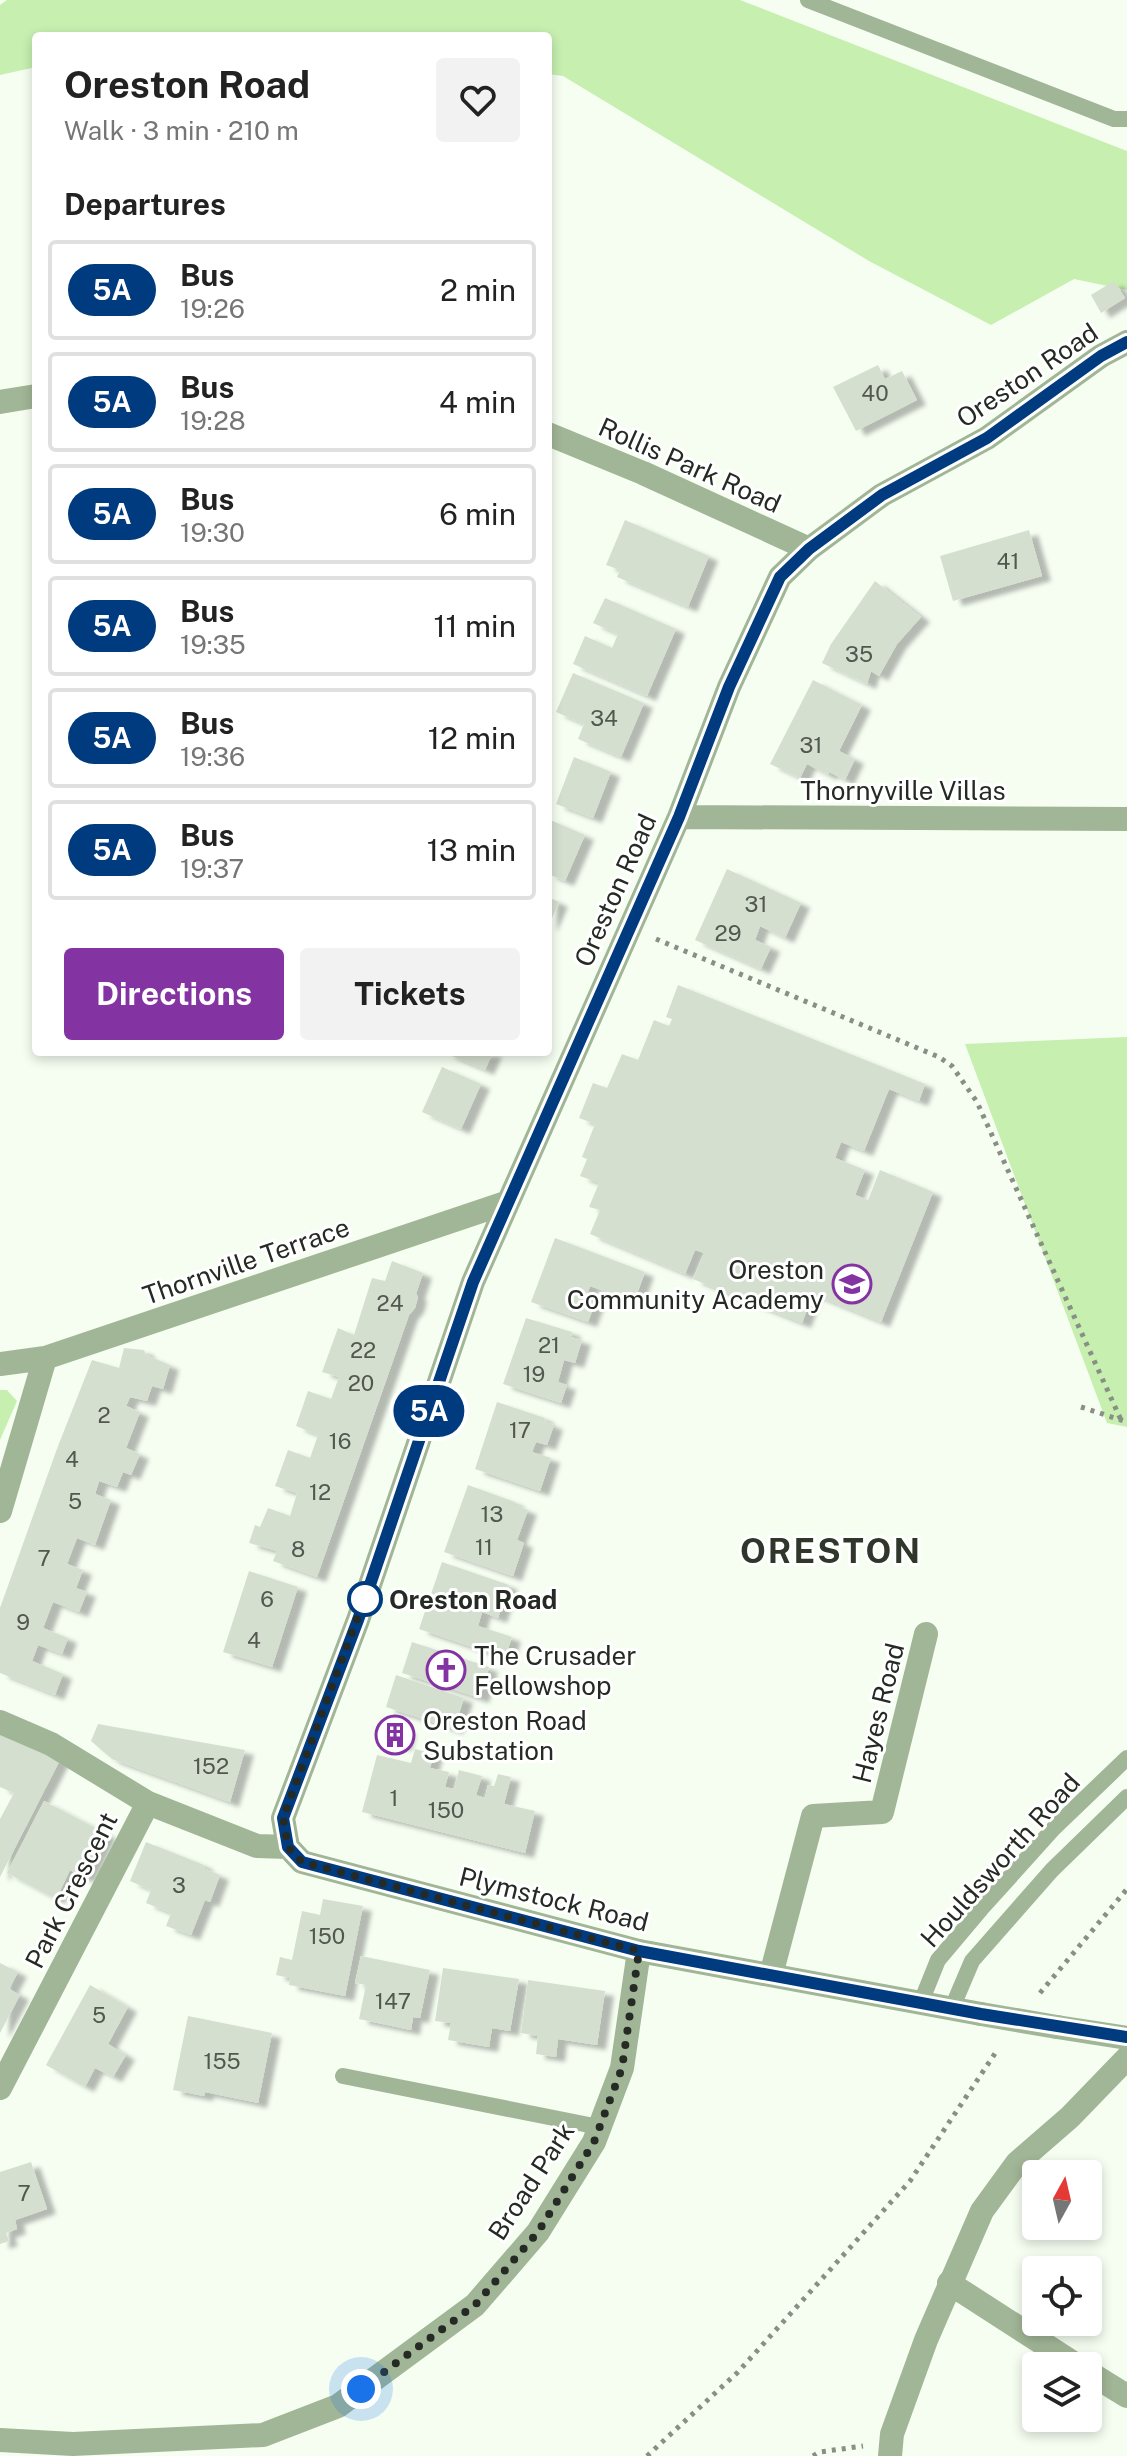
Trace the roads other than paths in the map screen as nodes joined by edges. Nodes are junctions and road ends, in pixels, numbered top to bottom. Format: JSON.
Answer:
{"nodes":[{"id":1,"x":808,"y":0,"type":"edge"},
{"id":2,"x":1127,"y":119,"type":"edge"},
{"id":3,"x":1127,"y":342,"type":"edge"},
{"id":4,"x":32,"y":397,"type":"edge"},
{"id":5,"x":0,"y":402,"type":"edge"},
{"id":6,"x":552,"y":436,"type":"edge"},
{"id":7,"x":809,"y":549,"type":"junction"},
{"id":8,"x":679,"y":817,"type":"junction"},
{"id":9,"x":1127,"y":819,"type":"edge"},
{"id":10,"x":508,"y":1202,"type":"junction"},
{"id":11,"x":45,"y":1358,"type":"junction"},
{"id":12,"x":0,"y":1364,"type":"edge"},
{"id":13,"x":0,"y":1511,"type":"edge"},
{"id":14,"x":926,"y":1634,"type":"dead end"},
{"id":15,"x":0,"y":1722,"type":"edge"},
{"id":16,"x":1127,"y":1758,"type":"edge"},
{"id":17,"x":1127,"y":1797,"type":"edge"},
{"id":18,"x":148,"y":1803,"type":"junction"},
{"id":19,"x":288,"y":1847,"type":"junction"},
{"id":20,"x":639,"y":1951,"type":"junction"},
{"id":21,"x":771,"y":1975,"type":"junction"},
{"id":22,"x":921,"y":2002,"type":"junction"},
{"id":23,"x":952,"y":2008,"type":"junction"},
{"id":24,"x":1127,"y":2038,"type":"edge"},
{"id":25,"x":1127,"y":2058,"type":"edge"},
{"id":26,"x":343,"y":2076,"type":"dead end"},
{"id":27,"x":0,"y":2088,"type":"edge"},
{"id":28,"x":599,"y":2127,"type":"junction"},
{"id":29,"x":949,"y":2283,"type":"junction"},
{"id":30,"x":1056,"y":2352,"type":"edge"},
{"id":31,"x":1102,"y":2381,"type":"edge"},
{"id":32,"x":1127,"y":2396,"type":"edge"},
{"id":33,"x":0,"y":2440,"type":"edge"},
{"id":34,"x":891,"y":2450,"type":"edge"}],
"edges":[{"from":1,"to":2,"type":"lane"},
{"from":3,"to":7,"type":"street","name":"Oreston Road"},
{"from":4,"to":5,"type":"street"},
{"from":6,"to":7,"type":"street","name":"Rollis Park Road"},
{"from":7,"to":8,"type":"street","name":"Oreston Road"},
{"from":8,"to":9,"type":"street","name":"Thornyville Villas"},
{"from":8,"to":10,"type":"street","name":"Oreston Road"},
{"from":10,"to":11,"type":"street","name":"Thornville Terrace"},
{"from":10,"to":19,"type":"street","name":"Oreston Road"},
{"from":11,"to":12,"type":"street","name":"Thornville Terrace"},
{"from":11,"to":13,"type":"street"},
{"from":14,"to":21,"type":"street","name":"Hayes Road"},
{"from":15,"to":18,"type":"street","name":"Plymstock Road"},
{"from":16,"to":22,"type":"lane","name":"Houldsworth Road"},
{"from":17,"to":23,"type":"lane"},
{"from":18,"to":19,"type":"street","name":"Plymstock Road"},
{"from":18,"to":27,"type":"street","name":"Park Crescent"},
{"from":19,"to":20,"type":"street","name":"Plymstock Road"},
{"from":20,"to":21,"type":"street","name":"Plymstock Road"},
{"from":20,"to":28,"type":"street","name":"Broad Park"},
{"from":21,"to":22,"type":"street","name":"Plymstock Road"},
{"from":22,"to":23,"type":"street","name":"Plymstock Road"},
{"from":23,"to":24,"type":"street","name":"Plymstock Road","bridge":true},
{"from":25,"to":29,"type":"street"},
{"from":26,"to":28,"type":"lane"},
{"from":28,"to":33,"type":"street","name":"Broad Park"},
{"from":29,"to":30,"type":"street"},
{"from":29,"to":34,"type":"street"},
{"from":31,"to":32,"type":"street"}]}
